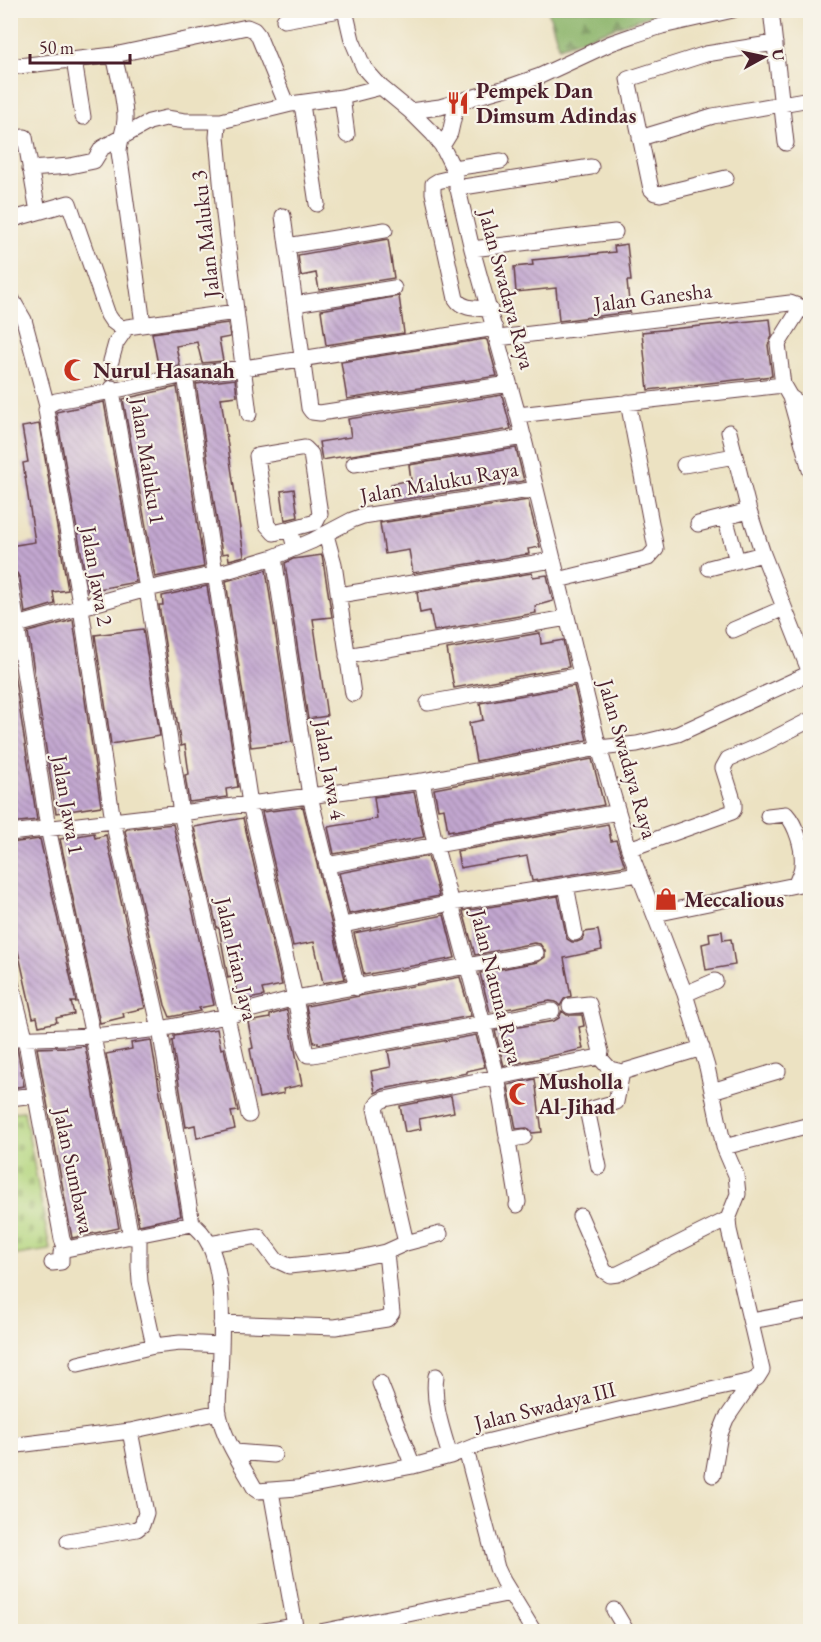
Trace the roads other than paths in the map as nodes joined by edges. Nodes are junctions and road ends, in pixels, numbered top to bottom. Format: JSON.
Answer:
{"nodes":[{"id":1,"x":340,"y":10,"type":"edge"},
{"id":2,"x":345,"y":10,"type":"edge"},
{"id":3,"x":733,"y":10,"type":"edge"},
{"id":4,"x":771,"y":10,"type":"edge"},
{"id":5,"x":695,"y":14,"type":"edge"},
{"id":6,"x":284,"y":20,"type":"dead end"},
{"id":7,"x":775,"y":43,"type":"junction"},
{"id":8,"x":114,"y":55,"type":"junction"},
{"id":9,"x":74,"y":60,"type":"junction"},
{"id":10,"x":10,"y":67,"type":"edge"},
{"id":11,"x":381,"y":87,"type":"junction"},
{"id":12,"x":342,"y":97,"type":"junction"},
{"id":13,"x":810,"y":99,"type":"edge"},
{"id":14,"x":457,"y":102,"type":"junction"},
{"id":15,"x":782,"y":103,"type":"junction"},
{"id":16,"x":296,"y":104,"type":"junction"},
{"id":17,"x":410,"y":111,"type":"junction"},
{"id":18,"x":83,"y":117,"type":"dead end"},
{"id":19,"x":221,"y":121,"type":"junction"},
{"id":20,"x":347,"y":135,"type":"dead end"},
{"id":21,"x":121,"y":137,"type":"junction"},
{"id":22,"x":10,"y":138,"type":"edge"},
{"id":23,"x":640,"y":138,"type":"junction"},
{"id":24,"x":786,"y":143,"type":"dead end"},
{"id":25,"x":442,"y":146,"type":"junction"},
{"id":26,"x":501,"y":161,"type":"dead end"},
{"id":27,"x":591,"y":167,"type":"dead end"},
{"id":28,"x":30,"y":169,"type":"junction"},
{"id":29,"x":455,"y":178,"type":"junction"},
{"id":30,"x":726,"y":178,"type":"dead end"},
{"id":31,"x":317,"y":204,"type":"dead end"},
{"id":32,"x":38,"y":212,"type":"junction"},
{"id":33,"x":283,"y":216,"type":"dead end"},
{"id":34,"x":10,"y":220,"type":"edge"},
{"id":35,"x":385,"y":230,"type":"dead end"},
{"id":36,"x":615,"y":232,"type":"dead end"},
{"id":37,"x":287,"y":246,"type":"junction"},
{"id":38,"x":472,"y":249,"type":"junction"},
{"id":39,"x":10,"y":274,"type":"edge"},
{"id":40,"x":10,"y":287,"type":"edge"},
{"id":41,"x":394,"y":288,"type":"dead end"},
{"id":42,"x":10,"y":296,"type":"edge"},
{"id":43,"x":295,"y":304,"type":"junction"},
{"id":44,"x":490,"y":309,"type":"junction"},
{"id":45,"x":806,"y":310,"type":"edge"},
{"id":46,"x":236,"y":312,"type":"junction"},
{"id":47,"x":143,"y":324,"type":"junction"},
{"id":48,"x":124,"y":330,"type":"junction"},
{"id":49,"x":496,"y":333,"type":"junction"},
{"id":50,"x":302,"y":358,"type":"junction"},
{"id":51,"x":111,"y":361,"type":"tunnel mouth"},
{"id":52,"x":244,"y":368,"type":"junction"},
{"id":53,"x":184,"y":375,"type":"junction"},
{"id":54,"x":509,"y":384,"type":"junction"},
{"id":55,"x":112,"y":390,"type":"junction"},
{"id":56,"x":786,"y":391,"type":"junction"},
{"id":57,"x":628,"y":402,"type":"junction"},
{"id":58,"x":47,"y":406,"type":"junction"},
{"id":59,"x":810,"y":411,"type":"edge"},
{"id":60,"x":249,"y":414,"type":"dead end"},
{"id":61,"x":518,"y":415,"type":"junction"},
{"id":62,"x":729,"y":432,"type":"dead end"},
{"id":63,"x":519,"y":438,"type":"junction"},
{"id":64,"x":735,"y":456,"type":"junction"},
{"id":65,"x":354,"y":464,"type":"dead end"},
{"id":66,"x":684,"y":465,"type":"dead end"},
{"id":67,"x":810,"y":470,"type":"edge"},
{"id":68,"x":536,"y":489,"type":"junction"},
{"id":69,"x":749,"y":511,"type":"junction"},
{"id":70,"x":725,"y":517,"type":"junction"},
{"id":71,"x":698,"y":524,"type":"dead end"},
{"id":72,"x":290,"y":530,"type":"junction"},
{"id":73,"x":326,"y":535,"type":"junction"},
{"id":74,"x":295,"y":548,"type":"junction"},
{"id":75,"x":763,"y":554,"type":"junction"},
{"id":76,"x":274,"y":557,"type":"junction"},
{"id":77,"x":546,"y":561,"type":"junction"},
{"id":78,"x":737,"y":561,"type":"junction"},
{"id":79,"x":709,"y":568,"type":"dead end"},
{"id":80,"x":216,"y":574,"type":"junction"},
{"id":81,"x":10,"y":580,"type":"edge"},
{"id":82,"x":558,"y":580,"type":"junction"},
{"id":83,"x":147,"y":589,"type":"junction"},
{"id":84,"x":339,"y":595,"type":"junction"},
{"id":85,"x":81,"y":608,"type":"junction"},
{"id":86,"x":784,"y":608,"type":"junction"},
{"id":87,"x":561,"y":619,"type":"junction"},
{"id":88,"x":14,"y":626,"type":"edge"},
{"id":89,"x":733,"y":630,"type":"dead end"},
{"id":90,"x":347,"y":656,"type":"junction"},
{"id":91,"x":810,"y":673,"type":"edge"},
{"id":92,"x":574,"y":676,"type":"junction"},
{"id":93,"x":353,"y":694,"type":"dead end"},
{"id":94,"x":428,"y":703,"type":"dead end"},
{"id":95,"x":810,"y":720,"type":"edge"},
{"id":96,"x":599,"y":748,"type":"junction"},
{"id":97,"x":422,"y":781,"type":"junction"},
{"id":98,"x":310,"y":796,"type":"junction"},
{"id":99,"x":250,"y":804,"type":"junction"},
{"id":100,"x":618,"y":812,"type":"junction"},
{"id":101,"x":181,"y":813,"type":"junction"},
{"id":102,"x":768,"y":816,"type":"dead end"},
{"id":103,"x":114,"y":825,"type":"junction"},
{"id":104,"x":48,"y":828,"type":"junction"},
{"id":105,"x":10,"y":833,"type":"edge"},
{"id":106,"x":435,"y":844,"type":"junction"},
{"id":107,"x":629,"y":849,"type":"junction"},
{"id":108,"x":327,"y":865,"type":"junction"},
{"id":109,"x":639,"y":874,"type":"junction"},
{"id":110,"x":803,"y":883,"type":"edge"},
{"id":111,"x":566,"y":885,"type":"junction"},
{"id":112,"x":452,"y":903,"type":"junction"},
{"id":113,"x":655,"y":914,"type":"junction"},
{"id":114,"x":343,"y":925,"type":"junction"},
{"id":115,"x":574,"y":933,"type":"dead end"},
{"id":116,"x":536,"y":953,"type":"dead end"},
{"id":117,"x":469,"y":967,"type":"junction"},
{"id":118,"x":10,"y":979,"type":"edge"},
{"id":119,"x":715,"y":981,"type":"dead end"},
{"id":120,"x":357,"y":988,"type":"junction"},
{"id":121,"x":685,"y":994,"type":"junction"},
{"id":122,"x":295,"y":998,"type":"junction"},
{"id":123,"x":570,"y":1006,"type":"dead end"},
{"id":124,"x":552,"y":1011,"type":"dead end"},
{"id":125,"x":227,"y":1016,"type":"junction"},
{"id":126,"x":483,"y":1024,"type":"junction"},
{"id":127,"x":160,"y":1029,"type":"junction"},
{"id":128,"x":93,"y":1036,"type":"junction"},
{"id":129,"x":18,"y":1038,"type":"edge"},
{"id":130,"x":702,"y":1047,"type":"junction"},
{"id":131,"x":599,"y":1058,"type":"junction"},
{"id":132,"x":778,"y":1071,"type":"dead end"},
{"id":133,"x":622,"y":1072,"type":"junction"},
{"id":134,"x":497,"y":1076,"type":"junction"},
{"id":135,"x":712,"y":1091,"type":"junction"},
{"id":136,"x":35,"y":1095,"type":"junction"},
{"id":137,"x":10,"y":1098,"type":"edge"},
{"id":138,"x":249,"y":1115,"type":"dead end"},
{"id":139,"x":810,"y":1125,"type":"edge"},
{"id":140,"x":524,"y":1137,"type":"dead end"},
{"id":141,"x":507,"y":1140,"type":"junction"},
{"id":142,"x":724,"y":1147,"type":"junction"},
{"id":143,"x":599,"y":1167,"type":"dead end"},
{"id":144,"x":517,"y":1205,"type":"dead end"},
{"id":145,"x":579,"y":1216,"type":"dead end"},
{"id":146,"x":728,"y":1219,"type":"junction"},
{"id":147,"x":192,"y":1220,"type":"junction"},
{"id":148,"x":440,"y":1234,"type":"dead end"},
{"id":149,"x":135,"y":1237,"type":"junction"},
{"id":150,"x":406,"y":1243,"type":"junction"},
{"id":151,"x":209,"y":1244,"type":"junction"},
{"id":152,"x":66,"y":1249,"type":"junction"},
{"id":153,"x":386,"y":1252,"type":"junction"},
{"id":154,"x":51,"y":1263,"type":"dead end"},
{"id":155,"x":810,"y":1310,"type":"edge"},
{"id":156,"x":751,"y":1320,"type":"junction"},
{"id":157,"x":221,"y":1323,"type":"junction"},
{"id":158,"x":221,"y":1345,"type":"junction"},
{"id":159,"x":154,"y":1346,"type":"junction"},
{"id":160,"x":78,"y":1364,"type":"dead end"},
{"id":161,"x":436,"y":1376,"type":"dead end"},
{"id":162,"x":755,"y":1380,"type":"junction"},
{"id":163,"x":380,"y":1383,"type":"dead end"},
{"id":164,"x":219,"y":1412,"type":"junction"},
{"id":165,"x":130,"y":1431,"type":"junction"},
{"id":166,"x":10,"y":1446,"type":"edge"},
{"id":167,"x":466,"y":1450,"type":"junction"},
{"id":168,"x":235,"y":1452,"type":"junction"},
{"id":169,"x":274,"y":1455,"type":"dead end"},
{"id":170,"x":450,"y":1456,"type":"junction"},
{"id":171,"x":413,"y":1466,"type":"junction"},
{"id":172,"x":713,"y":1475,"type":"dead end"},
{"id":173,"x":271,"y":1491,"type":"junction"},
{"id":174,"x":68,"y":1541,"type":"dead end"},
{"id":175,"x":511,"y":1593,"type":"junction"},
{"id":176,"x":614,"y":1610,"type":"dead end"},
{"id":177,"x":297,"y":1629,"type":"edge"},
{"id":178,"x":259,"y":1632,"type":"edge"},
{"id":179,"x":320,"y":1632,"type":"edge"},
{"id":180,"x":534,"y":1632,"type":"edge"},
{"id":181,"x":627,"y":1632,"type":"edge"}],
"edges":[{"from":1,"to":6,"type":"street"},
{"from":2,"to":11,"type":"street","name":"Jalan Swadaya Raya"},
{"from":3,"to":5,"type":"street"},
{"from":4,"to":7,"type":"street"},
{"from":5,"to":14,"type":"street"},
{"from":7,"to":15,"type":"street"},
{"from":7,"to":23,"type":"street"},
{"from":8,"to":9,"type":"street"},
{"from":8,"to":16,"type":"street"},
{"from":8,"to":21,"type":"street"},
{"from":9,"to":10,"type":"street"},
{"from":9,"to":18,"type":"street"},
{"from":11,"to":12,"type":"street"},
{"from":11,"to":17,"type":"street","name":"Jalan Swadaya Raya"},
{"from":12,"to":16,"type":"street"},
{"from":12,"to":20,"type":"street"},
{"from":13,"to":15,"type":"street"},
{"from":14,"to":17,"type":"street"},
{"from":14,"to":25,"type":"street"},
{"from":15,"to":23,"type":"street"},
{"from":15,"to":24,"type":"street"},
{"from":16,"to":19,"type":"street"},
{"from":16,"to":31,"type":"street"},
{"from":17,"to":25,"type":"street","name":"Jalan Swadaya Raya"},
{"from":19,"to":21,"type":"street"},
{"from":19,"to":46,"type":"street","name":"Jalan Maluku 3"},
{"from":21,"to":28,"type":"street"},
{"from":21,"to":47,"type":"street"},
{"from":22,"to":28,"type":"street"},
{"from":23,"to":30,"type":"street"},
{"from":25,"to":29,"type":"street","name":"Jalan Swadaya Raya"},
{"from":26,"to":29,"type":"street"},
{"from":27,"to":29,"type":"street"},
{"from":28,"to":32,"type":"street"},
{"from":29,"to":38,"type":"street","name":"Jalan Swadaya Raya"},
{"from":29,"to":44,"type":"street"},
{"from":32,"to":34,"type":"street"},
{"from":32,"to":48,"type":"street"},
{"from":33,"to":37,"type":"street"},
{"from":35,"to":37,"type":"street"},
{"from":36,"to":38,"type":"street"},
{"from":37,"to":43,"type":"street"},
{"from":38,"to":44,"type":"street","name":"Jalan Swadaya Raya"},
{"from":39,"to":40,"type":"street"},
{"from":41,"to":43,"type":"street"},
{"from":42,"to":58,"type":"street","name":"Jalan Jawa 2"},
{"from":43,"to":50,"type":"street"},
{"from":44,"to":49,"type":"street","name":"Jalan Swadaya Raya"},
{"from":45,"to":49,"type":"street","name":"Jalan Ganesha"},
{"from":45,"to":56,"type":"street"},
{"from":46,"to":47,"type":"street"},
{"from":46,"to":52,"type":"street","name":"Jalan Maluku 3"},
{"from":47,"to":48,"type":"street"},
{"from":48,"to":51,"type":"street"},
{"from":49,"to":50,"type":"street","name":"Jalan Maluku 1"},
{"from":49,"to":54,"type":"street","name":"Jalan Swadaya Raya"},
{"from":50,"to":52,"type":"street","name":"Jalan Maluku 1"},
{"from":50,"to":54,"type":"street"},
{"from":52,"to":53,"type":"street","name":"Jalan Maluku 1"},
{"from":52,"to":60,"type":"street","name":"Jalan Maluku 3"},
{"from":53,"to":55,"type":"street","name":"Jalan Maluku 1"},
{"from":53,"to":80,"type":"street"},
{"from":54,"to":61,"type":"street","name":"Jalan Swadaya Raya"},
{"from":55,"to":58,"type":"street"},
{"from":55,"to":83,"type":"street","name":"Jalan Maluku 1"},
{"from":56,"to":57,"type":"street"},
{"from":56,"to":59,"type":"street"},
{"from":56,"to":67,"type":"street"},
{"from":57,"to":61,"type":"street"},
{"from":57,"to":82,"type":"street"},
{"from":58,"to":85,"type":"street","name":"Jalan Jawa 2"},
{"from":61,"to":63,"type":"street","name":"Jalan Swadaya Raya"},
{"from":62,"to":64,"type":"street"},
{"from":63,"to":65,"type":"street"},
{"from":63,"to":68,"type":"street","name":"Jalan Swadaya Raya"},
{"from":64,"to":66,"type":"street"},
{"from":64,"to":69,"type":"street"},
{"from":68,"to":73,"type":"street","name":"Jalan Maluku Raya"},
{"from":68,"to":77,"type":"street","name":"Jalan Swadaya Raya"},
{"from":69,"to":70,"type":"street"},
{"from":69,"to":75,"type":"street"},
{"from":70,"to":71,"type":"street"},
{"from":70,"to":78,"type":"street"},
{"from":72,"to":72,"type":"street"},
{"from":72,"to":74,"type":"street"},
{"from":73,"to":74,"type":"street","name":"Jalan Maluku Raya"},
{"from":73,"to":84,"type":"street"},
{"from":74,"to":76,"type":"street","name":"Jalan Maluku Raya"},
{"from":75,"to":78,"type":"street"},
{"from":75,"to":86,"type":"street"},
{"from":76,"to":80,"type":"street","name":"Jalan Maluku Raya"},
{"from":76,"to":98,"type":"street","name":"Jalan Jawa 4"},
{"from":77,"to":82,"type":"street","name":"Jalan Swadaya Raya"},
{"from":77,"to":84,"type":"street"},
{"from":78,"to":79,"type":"street"},
{"from":80,"to":83,"type":"street","name":"Jalan Maluku Raya"},
{"from":80,"to":99,"type":"street"},
{"from":81,"to":88,"type":"street","name":"Jalan Jawa 1"},
{"from":82,"to":87,"type":"street","name":"Jalan Swadaya Raya"},
{"from":83,"to":85,"type":"street","name":"Jalan Maluku Raya"},
{"from":83,"to":101,"type":"street","name":"Jalan Maluku 1"},
{"from":84,"to":90,"type":"street"},
{"from":85,"to":88,"type":"street","name":"Jalan Maluku Raya"},
{"from":85,"to":103,"type":"street","name":"Jalan Jawa 2"},
{"from":86,"to":89,"type":"street"},
{"from":86,"to":91,"type":"street"},
{"from":87,"to":90,"type":"street"},
{"from":87,"to":92,"type":"street","name":"Jalan Swadaya Raya"},
{"from":88,"to":104,"type":"street","name":"Jalan Jawa 1"},
{"from":90,"to":93,"type":"street"},
{"from":91,"to":96,"type":"street"},
{"from":92,"to":94,"type":"street"},
{"from":92,"to":96,"type":"street","name":"Jalan Swadaya Raya"},
{"from":95,"to":107,"type":"street"},
{"from":96,"to":97,"type":"street"},
{"from":96,"to":100,"type":"street","name":"Jalan Swadaya Raya"},
{"from":97,"to":98,"type":"street"},
{"from":97,"to":106,"type":"street","name":"Jalan Natuna Raya"},
{"from":98,"to":99,"type":"street"},
{"from":98,"to":108,"type":"street","name":"Jalan Jawa 4"},
{"from":99,"to":101,"type":"street"},
{"from":99,"to":122,"type":"street"},
{"from":100,"to":106,"type":"street"},
{"from":100,"to":107,"type":"street","name":"Jalan Swadaya Raya"},
{"from":101,"to":103,"type":"street"},
{"from":101,"to":125,"type":"street","name":"Jalan Irian Jaya"},
{"from":102,"to":110,"type":"street"},
{"from":103,"to":104,"type":"street"},
{"from":103,"to":127,"type":"street","name":"Jalan Jawa 2"},
{"from":104,"to":105,"type":"street"},
{"from":104,"to":128,"type":"street","name":"Jalan Jawa 1"},
{"from":106,"to":108,"type":"street"},
{"from":106,"to":112,"type":"street","name":"Jalan Natuna Raya"},
{"from":107,"to":109,"type":"street","name":"Jalan Swadaya Raya"},
{"from":108,"to":114,"type":"street","name":"Jalan Jawa 4"},
{"from":109,"to":111,"type":"street"},
{"from":109,"to":113,"type":"street","name":"Jalan Swadaya Raya"},
{"from":110,"to":113,"type":"street"},
{"from":111,"to":112,"type":"street"},
{"from":111,"to":115,"type":"street"},
{"from":112,"to":114,"type":"street"},
{"from":112,"to":117,"type":"street","name":"Jalan Natuna Raya"},
{"from":113,"to":121,"type":"street","name":"Jalan Swadaya Raya"},
{"from":114,"to":120,"type":"street","name":"Jalan Jawa 4"},
{"from":116,"to":117,"type":"street"},
{"from":117,"to":120,"type":"street"},
{"from":117,"to":126,"type":"street","name":"Jalan Natuna Raya"},
{"from":118,"to":129,"type":"street","name":"Jalan Sumbawa"},
{"from":119,"to":121,"type":"street"},
{"from":120,"to":122,"type":"street"},
{"from":121,"to":130,"type":"street","name":"Jalan Swadaya Raya"},
{"from":122,"to":125,"type":"street"},
{"from":122,"to":126,"type":"street"},
{"from":123,"to":131,"type":"street"},
{"from":124,"to":126,"type":"street"},
{"from":125,"to":127,"type":"street"},
{"from":125,"to":138,"type":"street","name":"Jalan Irian Jaya"},
{"from":126,"to":134,"type":"street","name":"Jalan Natuna Raya"},
{"from":127,"to":128,"type":"street"},
{"from":127,"to":147,"type":"street","name":"Jalan Jawa 2"},
{"from":128,"to":129,"type":"street"},
{"from":128,"to":149,"type":"street","name":"Jalan Jawa 1"},
{"from":129,"to":136,"type":"street","name":"Jalan Sumbawa"},
{"from":130,"to":133,"type":"street"},
{"from":130,"to":135,"type":"street","name":"Jalan Swadaya Raya"},
{"from":131,"to":133,"type":"street"},
{"from":131,"to":134,"type":"street"},
{"from":132,"to":135,"type":"street"},
{"from":133,"to":143,"type":"street"},
{"from":134,"to":141,"type":"street","name":"Jalan Natuna Raya"},
{"from":134,"to":150,"type":"street"},
{"from":135,"to":142,"type":"street","name":"Jalan Swadaya Raya"},
{"from":136,"to":137,"type":"street"},
{"from":136,"to":152,"type":"street","name":"Jalan Sumbawa"},
{"from":139,"to":142,"type":"street"},
{"from":140,"to":141,"type":"street"},
{"from":141,"to":144,"type":"street","name":"Jalan Natuna Raya"},
{"from":142,"to":146,"type":"street","name":"Jalan Swadaya Raya"},
{"from":145,"to":146,"type":"street"},
{"from":146,"to":156,"type":"street"},
{"from":147,"to":149,"type":"street","name":"Jalan Sumbawa"},
{"from":147,"to":151,"type":"street"},
{"from":148,"to":150,"type":"street"},
{"from":149,"to":152,"type":"street","name":"Jalan Sumbawa"},
{"from":149,"to":159,"type":"street","name":"Jalan Jawa 1"},
{"from":150,"to":153,"type":"street"},
{"from":151,"to":153,"type":"street"},
{"from":151,"to":157,"type":"street"},
{"from":152,"to":154,"type":"street"},
{"from":153,"to":157,"type":"street"},
{"from":155,"to":156,"type":"street"},
{"from":156,"to":162,"type":"street"},
{"from":157,"to":158,"type":"street"},
{"from":158,"to":159,"type":"street"},
{"from":158,"to":164,"type":"street"},
{"from":159,"to":160,"type":"street"},
{"from":161,"to":170,"type":"street"},
{"from":162,"to":167,"type":"street","name":"Jalan Swadaya III"},
{"from":162,"to":172,"type":"street"},
{"from":163,"to":171,"type":"street"},
{"from":164,"to":165,"type":"street"},
{"from":164,"to":168,"type":"street"},
{"from":165,"to":166,"type":"street"},
{"from":165,"to":174,"type":"street"},
{"from":167,"to":170,"type":"street"},
{"from":167,"to":175,"type":"street","name":"Jalan Swadaya III"},
{"from":168,"to":169,"type":"street"},
{"from":168,"to":173,"type":"street"},
{"from":170,"to":171,"type":"street"},
{"from":171,"to":173,"type":"street"},
{"from":173,"to":177,"type":"street"},
{"from":175,"to":179,"type":"street"},
{"from":175,"to":180,"type":"street","name":"Jalan Swadaya III"},
{"from":176,"to":181,"type":"street"},
{"from":177,"to":178,"type":"street"}]}
